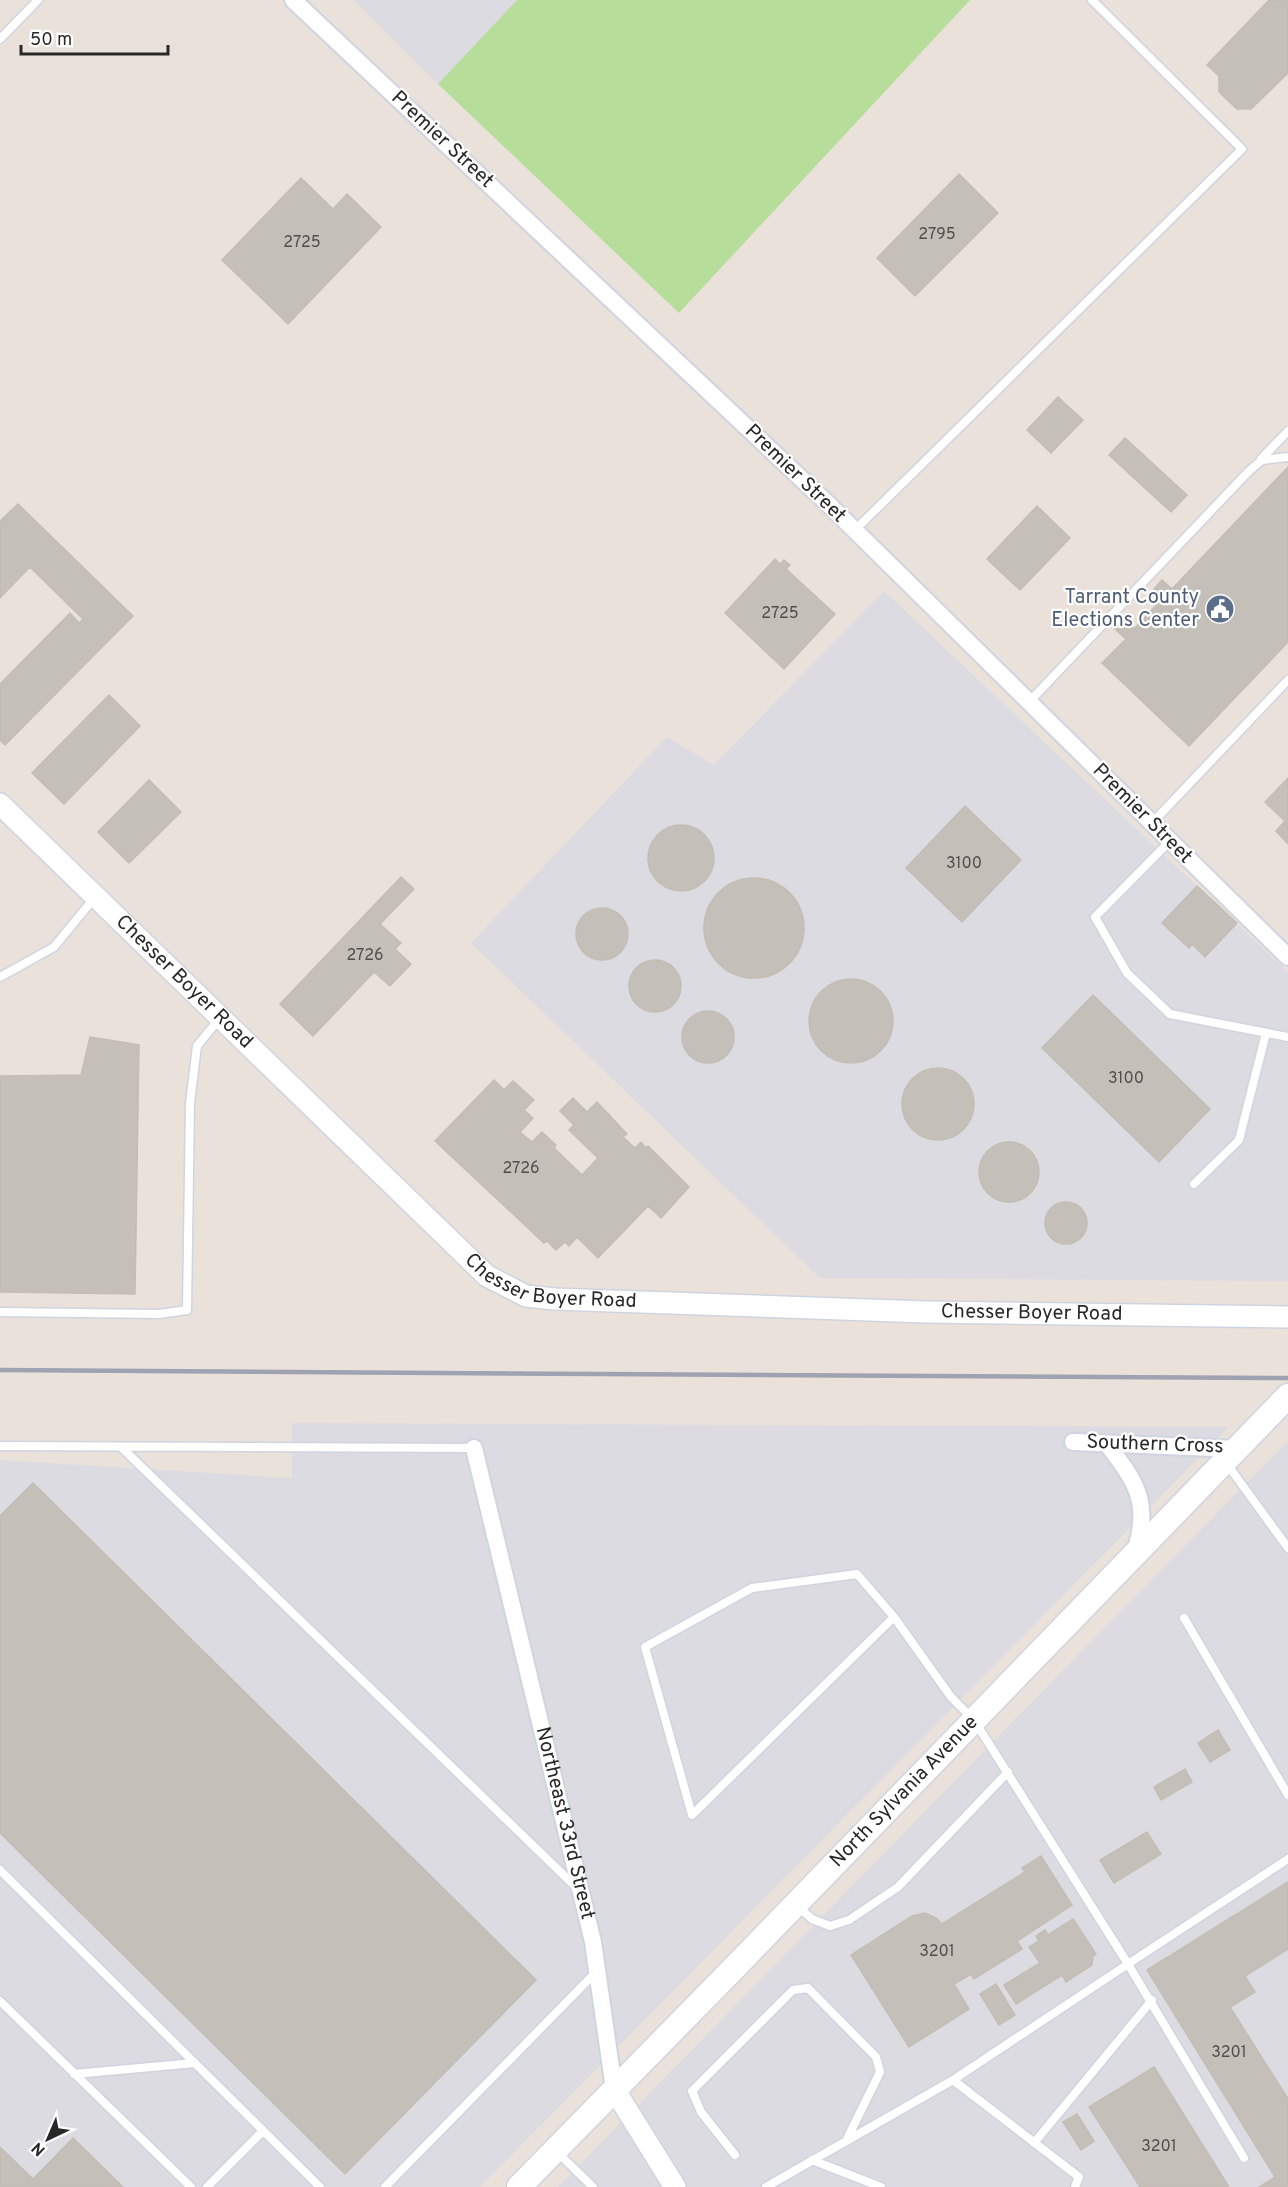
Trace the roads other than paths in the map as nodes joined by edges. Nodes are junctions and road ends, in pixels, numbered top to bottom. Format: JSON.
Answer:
{"nodes":[{"id":1,"x":38,"y":0,"type":"edge"},
{"id":2,"x":293,"y":0,"type":"edge"},
{"id":3,"x":1092,"y":0,"type":"edge"},
{"id":4,"x":0,"y":39,"type":"edge"},
{"id":5,"x":1288,"y":432,"type":"edge"},
{"id":6,"x":1288,"y":457,"type":"edge"},
{"id":7,"x":1256,"y":464,"type":"junction"},
{"id":8,"x":855,"y":530,"type":"junction"},
{"id":9,"x":1288,"y":680,"type":"edge"},
{"id":10,"x":1029,"y":702,"type":"junction"},
{"id":11,"x":0,"y":804,"type":"edge"},
{"id":12,"x":1152,"y":823,"type":"junction"},
{"id":13,"x":1170,"y":841,"type":"junction"},
{"id":14,"x":95,"y":897,"type":"junction"},
{"id":15,"x":1288,"y":957,"type":"edge"},
{"id":16,"x":0,"y":977,"type":"edge"},
{"id":17,"x":220,"y":1018,"type":"junction"},
{"id":18,"x":1266,"y":1033,"type":"junction"},
{"id":19,"x":1288,"y":1037,"type":"edge"},
{"id":20,"x":1194,"y":1184,"type":"dead end"},
{"id":21,"x":0,"y":1312,"type":"edge"},
{"id":22,"x":1288,"y":1317,"type":"edge"},
{"id":23,"x":1288,"y":1396,"type":"edge"},
{"id":24,"x":1073,"y":1442,"type":"dead end"},
{"id":25,"x":1107,"y":1444,"type":"junction"},
{"id":26,"x":0,"y":1446,"type":"edge"},
{"id":27,"x":121,"y":1447,"type":"junction"},
{"id":28,"x":474,"y":1448,"type":"joint"},
{"id":29,"x":1231,"y":1455,"type":"junction"},
{"id":30,"x":1288,"y":1548,"type":"edge"},
{"id":31,"x":1135,"y":1554,"type":"junction"},
{"id":32,"x":894,"y":1617,"type":"junction"},
{"id":33,"x":1184,"y":1618,"type":"dead end"},
{"id":34,"x":975,"y":1720,"type":"junction"},
{"id":35,"x":1008,"y":1773,"type":"junction"},
{"id":36,"x":1288,"y":1795,"type":"edge"},
{"id":37,"x":1288,"y":1859,"type":"edge"},
{"id":38,"x":0,"y":1870,"type":"edge"},
{"id":39,"x":582,"y":1893,"type":"junction"},
{"id":40,"x":795,"y":1905,"type":"junction"},
{"id":41,"x":1128,"y":1964,"type":"junction"},
{"id":42,"x":596,"y":1972,"type":"junction"},
{"id":43,"x":1152,"y":2000,"type":"junction"},
{"id":44,"x":0,"y":2001,"type":"edge"},
{"id":45,"x":195,"y":2063,"type":"junction"},
{"id":46,"x":74,"y":2074,"type":"junction"},
{"id":47,"x":953,"y":2080,"type":"junction"},
{"id":48,"x":614,"y":2089,"type":"junction"},
{"id":49,"x":263,"y":2131,"type":"junction"},
{"id":50,"x":846,"y":2141,"type":"junction"},
{"id":51,"x":1034,"y":2143,"type":"junction"},
{"id":52,"x":555,"y":2150,"type":"junction"},
{"id":53,"x":735,"y":2155,"type":"dead end"},
{"id":54,"x":1244,"y":2158,"type":"dead end"},
{"id":55,"x":812,"y":2160,"type":"junction"},
{"id":56,"x":190,"y":2187,"type":"edge"},
{"id":57,"x":207,"y":2187,"type":"edge"},
{"id":58,"x":320,"y":2187,"type":"edge"},
{"id":59,"x":385,"y":2187,"type":"edge"},
{"id":60,"x":519,"y":2187,"type":"edge"},
{"id":61,"x":593,"y":2187,"type":"edge"},
{"id":62,"x":675,"y":2187,"type":"edge"},
{"id":63,"x":766,"y":2187,"type":"edge"},
{"id":64,"x":881,"y":2187,"type":"edge"},
{"id":65,"x":1075,"y":2187,"type":"edge"}],
"edges":[{"from":1,"to":4,"type":"lane"},
{"from":2,"to":8,"type":"street","name":"Premier Street"},
{"from":3,"to":8,"type":"lane"},
{"from":5,"to":7,"type":"lane"},
{"from":6,"to":7,"type":"lane"},
{"from":7,"to":10,"type":"lane"},
{"from":8,"to":10,"type":"street","name":"Premier Street"},
{"from":9,"to":12,"type":"lane"},
{"from":10,"to":12,"type":"street","name":"Premier Street"},
{"from":11,"to":14,"type":"street","name":"Chesser Boyer Road"},
{"from":12,"to":13,"type":"street","name":"Premier Street"},
{"from":13,"to":15,"type":"street","name":"Premier Street"},
{"from":13,"to":18,"type":"lane"},
{"from":14,"to":16,"type":"lane"},
{"from":14,"to":17,"type":"street","name":"Chesser Boyer Road"},
{"from":17,"to":21,"type":"lane"},
{"from":17,"to":22,"type":"street","name":"Chesser Boyer Road"},
{"from":18,"to":19,"type":"lane"},
{"from":18,"to":20,"type":"lane"},
{"from":23,"to":29,"type":"main road","name":"North Sylvania Avenue"},
{"from":24,"to":25,"type":"street","name":"Southern Cross"},
{"from":25,"to":29,"type":"street","name":"Southern Cross"},
{"from":25,"to":31,"type":"street"},
{"from":26,"to":27,"type":"lane"},
{"from":27,"to":28,"type":"lane"},
{"from":27,"to":39,"type":"lane"},
{"from":28,"to":39,"type":"street","name":"Northeast 33rd Street"},
{"from":29,"to":30,"type":"lane"},
{"from":29,"to":31,"type":"main road","name":"North Sylvania Avenue"},
{"from":31,"to":34,"type":"main road","name":"North Sylvania Avenue"},
{"from":32,"to":32,"type":"lane"},
{"from":32,"to":34,"type":"lane"},
{"from":33,"to":36,"type":"lane"},
{"from":34,"to":35,"type":"lane"},
{"from":34,"to":40,"type":"main road","name":"North Sylvania Avenue"},
{"from":35,"to":40,"type":"lane"},
{"from":35,"to":41,"type":"lane"},
{"from":37,"to":41,"type":"lane"},
{"from":38,"to":45,"type":"lane"},
{"from":39,"to":42,"type":"street","name":"Northeast 33rd Street"},
{"from":40,"to":48,"type":"main road","name":"North Sylvania Avenue"},
{"from":41,"to":43,"type":"lane"},
{"from":41,"to":47,"type":"lane"},
{"from":42,"to":48,"type":"street","name":"Northeast 33rd Street"},
{"from":42,"to":59,"type":"lane"},
{"from":43,"to":51,"type":"lane"},
{"from":43,"to":54,"type":"lane"},
{"from":44,"to":46,"type":"lane"},
{"from":45,"to":46,"type":"lane"},
{"from":45,"to":49,"type":"lane"},
{"from":46,"to":56,"type":"lane"},
{"from":47,"to":50,"type":"lane"},
{"from":47,"to":51,"type":"lane"},
{"from":48,"to":52,"type":"main road","name":"North Sylvania Avenue"},
{"from":48,"to":62,"type":"street","name":"Northeast 33rd Street"},
{"from":49,"to":57,"type":"lane"},
{"from":49,"to":58,"type":"lane"},
{"from":50,"to":53,"type":"lane"},
{"from":50,"to":55,"type":"lane"},
{"from":51,"to":65,"type":"lane"},
{"from":52,"to":60,"type":"main road","name":"North Sylvania Avenue"},
{"from":52,"to":61,"type":"lane"},
{"from":55,"to":63,"type":"lane"},
{"from":55,"to":64,"type":"lane"}]}
